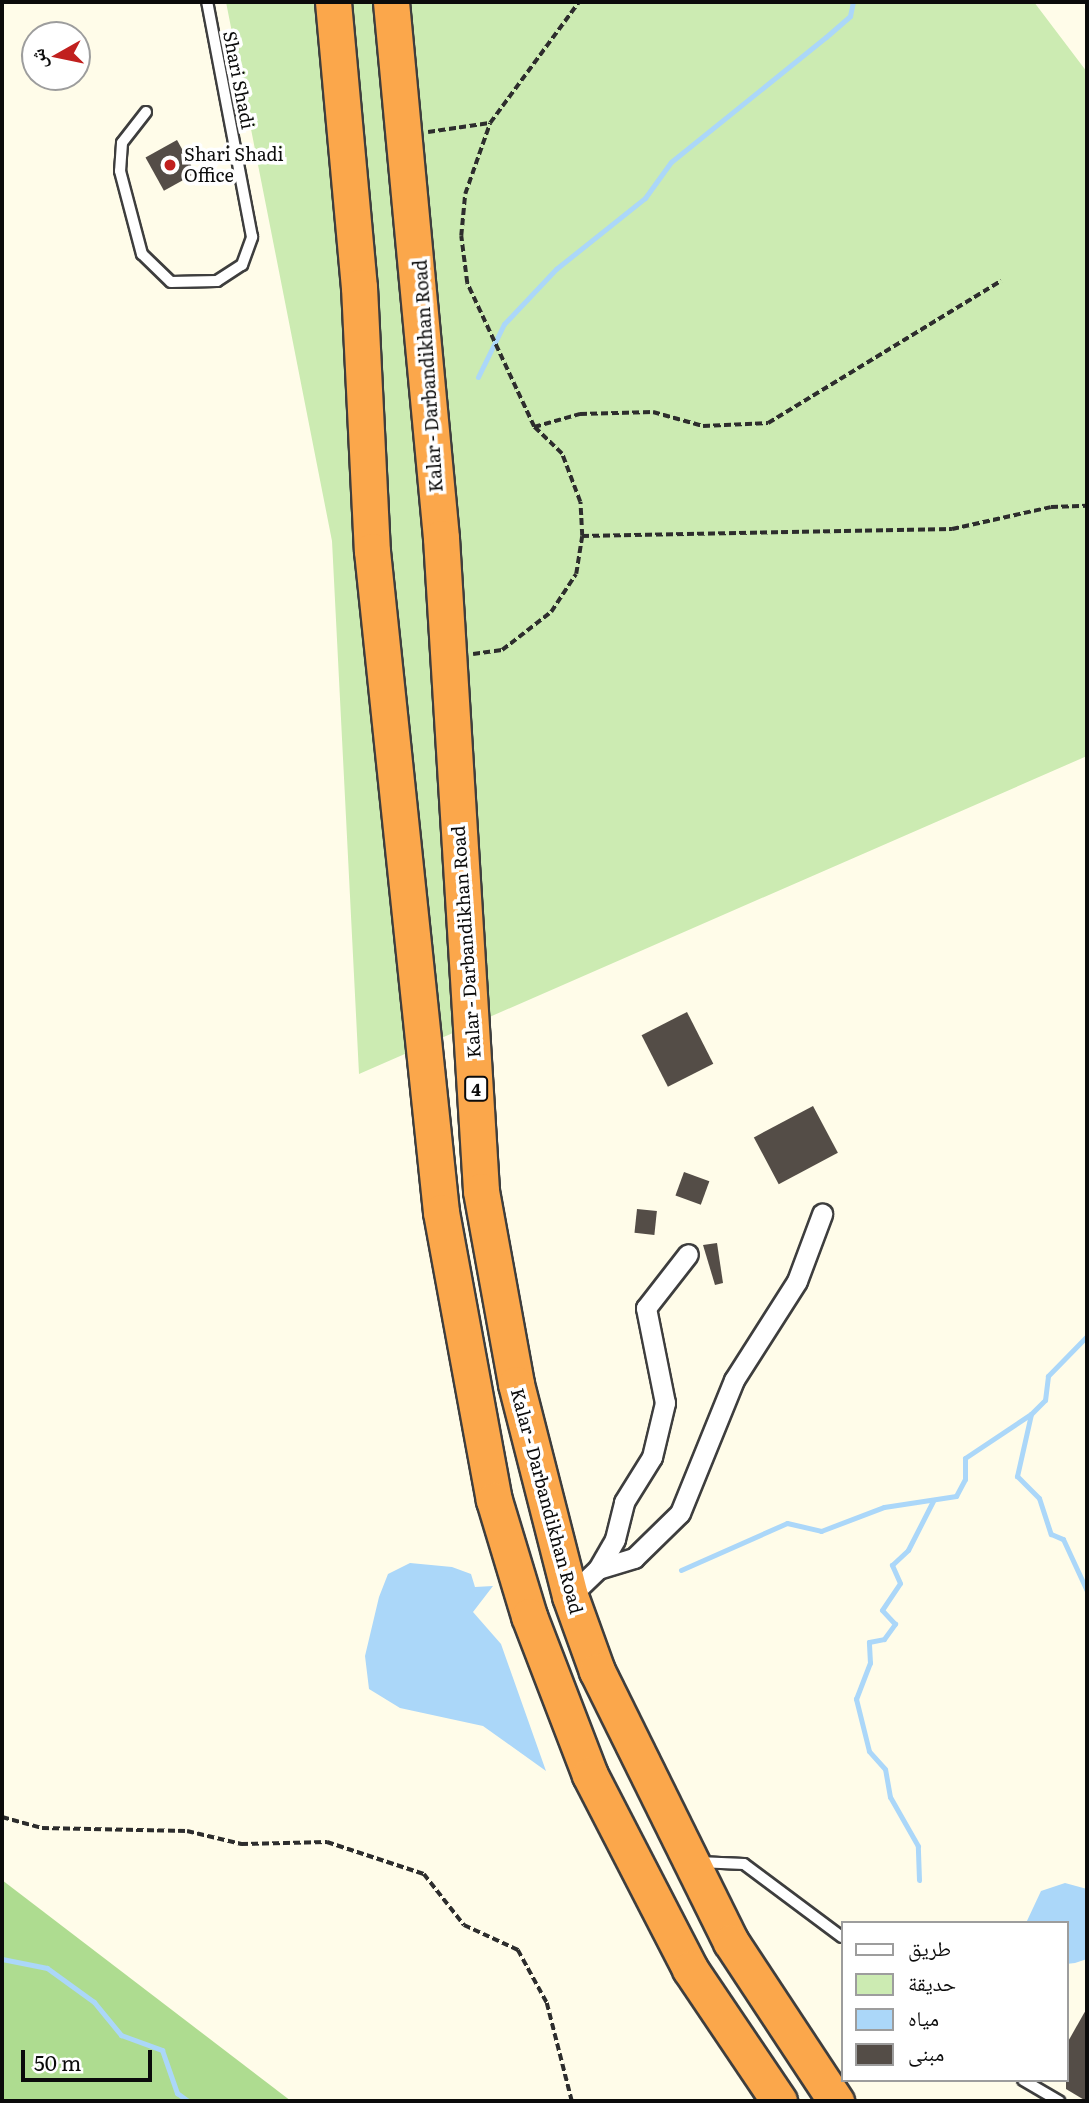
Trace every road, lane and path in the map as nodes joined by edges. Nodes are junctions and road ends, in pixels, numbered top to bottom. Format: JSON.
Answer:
{"nodes":[{"id":1,"x":207,"y":2,"type":"edge"},
{"id":2,"x":333,"y":2,"type":"edge"},
{"id":3,"x":391,"y":2,"type":"edge"},
{"id":4,"x":579,"y":2,"type":"edge"},
{"id":5,"x":146,"y":111,"type":"dead end"},
{"id":6,"x":490,"y":123,"type":"junction"},
{"id":7,"x":405,"y":131,"type":"junction"},
{"id":8,"x":1001,"y":281,"type":"dead end"},
{"id":9,"x":534,"y":427,"type":"junction"},
{"id":10,"x":1087,"y":506,"type":"edge"},
{"id":11,"x":582,"y":536,"type":"junction"},
{"id":12,"x":447,"y":657,"type":"junction"},
{"id":13,"x":821,"y":1214,"type":"dead end"},
{"id":14,"x":688,"y":1254,"type":"dead end"},
{"id":15,"x":598,"y":1569,"type":"junction"},
{"id":16,"x":570,"y":1596,"type":"junction"},
{"id":17,"x":2,"y":1817,"type":"edge"},
{"id":18,"x":691,"y":1862,"type":"junction"},
{"id":19,"x":841,"y":1936,"type":"edge"},
{"id":20,"x":1026,"y":2082,"type":"edge"},
{"id":21,"x":572,"y":2101,"type":"edge"},
{"id":22,"x":779,"y":2101,"type":"edge"},
{"id":23,"x":836,"y":2101,"type":"edge"},
{"id":24,"x":1059,"y":2101,"type":"edge"}],
"edges":[{"from":1,"to":5,"type":"lane","name":"Shari Shadi"},
{"from":2,"to":22,"type":"highway"},
{"from":3,"to":7,"type":"highway","name":"Kalar - Darbandikhan Road","number":"4"},
{"from":4,"to":6,"type":"path"},
{"from":6,"to":7,"type":"path"},
{"from":6,"to":9,"type":"path"},
{"from":7,"to":12,"type":"highway","name":"Kalar - Darbandikhan Road","number":"4"},
{"from":8,"to":9,"type":"path"},
{"from":9,"to":11,"type":"path"},
{"from":10,"to":11,"type":"path"},
{"from":11,"to":12,"type":"path"},
{"from":12,"to":16,"type":"highway","name":"Kalar - Darbandikhan Road","number":"4"},
{"from":13,"to":15,"type":"street"},
{"from":14,"to":15,"type":"street"},
{"from":15,"to":16,"type":"street"},
{"from":16,"to":18,"type":"highway","name":"Kalar - Darbandikhan Road","number":"4"},
{"from":17,"to":21,"type":"path"},
{"from":18,"to":19,"type":"lane"},
{"from":18,"to":23,"type":"highway","name":"Kalar - Darbandikhan Road","number":"4"},
{"from":20,"to":24,"type":"lane"}]}
